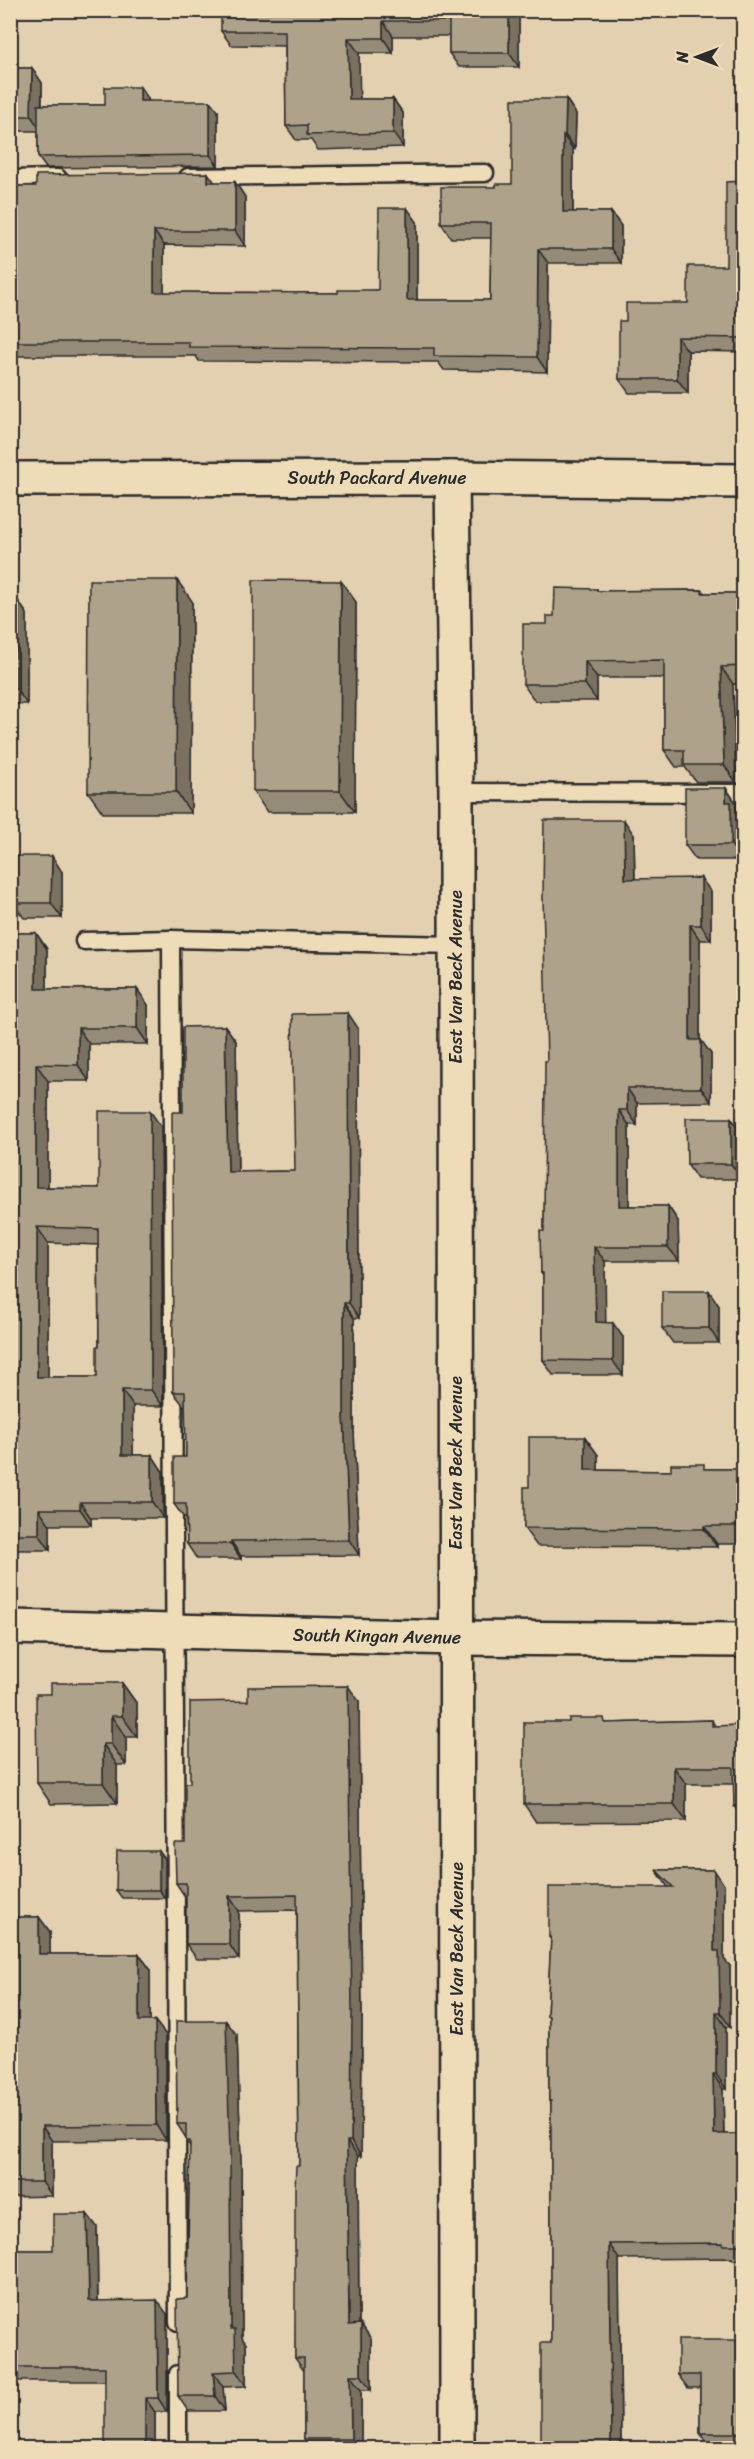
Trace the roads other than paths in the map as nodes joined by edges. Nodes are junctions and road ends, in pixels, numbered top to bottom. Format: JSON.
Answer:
{"nodes":[{"id":1,"x":485,"y":173,"type":"dead end"},
{"id":2,"x":177,"y":177,"type":"edge"},
{"id":3,"x":70,"y":178,"type":"edge"},
{"id":4,"x":10,"y":179,"type":"edge"},
{"id":5,"x":452,"y":477,"type":"junction"},
{"id":6,"x":10,"y":479,"type":"edge"},
{"id":7,"x":744,"y":480,"type":"edge"},
{"id":8,"x":456,"y":792,"type":"junction"},
{"id":9,"x":744,"y":793,"type":"edge"},
{"id":10,"x":171,"y":939,"type":"junction"},
{"id":11,"x":84,"y":941,"type":"dead end"},
{"id":12,"x":456,"y":945,"type":"junction"},
{"id":13,"x":10,"y":1627,"type":"edge"},
{"id":14,"x":174,"y":1631,"type":"junction"},
{"id":15,"x":456,"y":1638,"type":"junction"},
{"id":16,"x":744,"y":1640,"type":"edge"},
{"id":17,"x":178,"y":2448,"type":"edge"},
{"id":18,"x":457,"y":2448,"type":"edge"}],
"edges":[{"from":1,"to":2,"type":"lane"},
{"from":3,"to":4,"type":"lane"},
{"from":5,"to":6,"type":"street","name":"South Packard Avenue"},
{"from":5,"to":7,"type":"street","name":"South Packard Avenue"},
{"from":5,"to":8,"type":"street","name":"East Van Beck Avenue"},
{"from":8,"to":9,"type":"lane"},
{"from":8,"to":12,"type":"street","name":"East Van Beck Avenue"},
{"from":10,"to":11,"type":"lane"},
{"from":10,"to":12,"type":"lane"},
{"from":10,"to":14,"type":"lane"},
{"from":12,"to":15,"type":"street","name":"East Van Beck Avenue"},
{"from":13,"to":14,"type":"street","name":"South Kingan Avenue"},
{"from":14,"to":15,"type":"street","name":"South Kingan Avenue"},
{"from":14,"to":17,"type":"lane"},
{"from":15,"to":16,"type":"street","name":"South Kingan Avenue"},
{"from":15,"to":18,"type":"street","name":"East Van Beck Avenue"}]}
